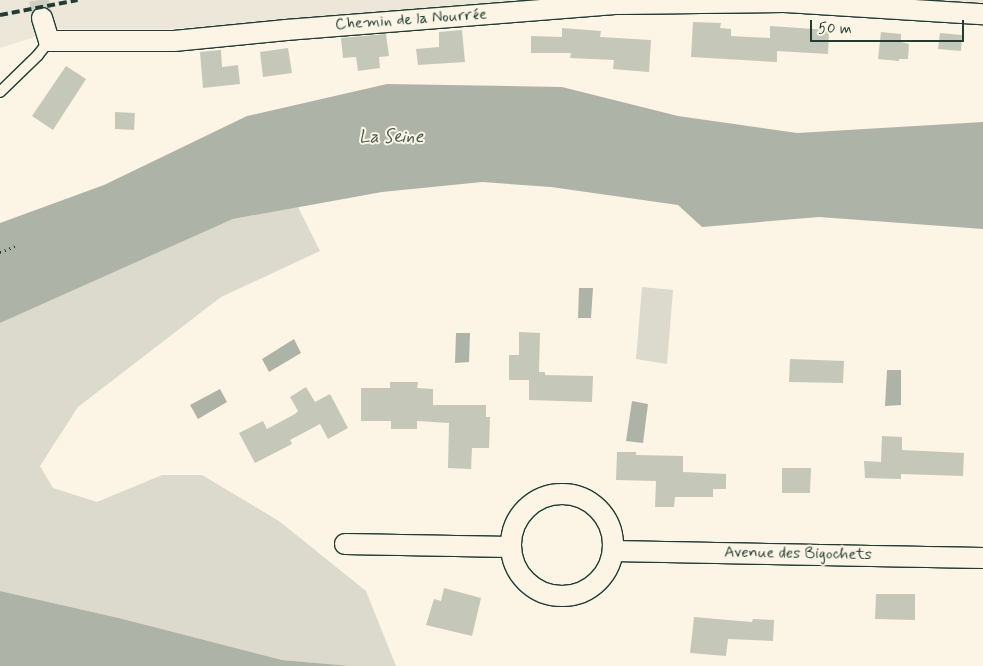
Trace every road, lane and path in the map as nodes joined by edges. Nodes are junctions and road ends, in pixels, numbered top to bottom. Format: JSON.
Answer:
{"nodes":[{"id":1,"x":983,"y":14,"type":"edge"},
{"id":2,"x":42,"y":18,"type":"tunnel mouth"},
{"id":3,"x":49,"y":41,"type":"junction"},
{"id":4,"x":0,"y":92,"type":"edge"},
{"id":5,"x":16,"y":246,"type":"dead end"},
{"id":6,"x":0,"y":252,"type":"edge"},
{"id":7,"x":345,"y":544,"type":"dead end"},
{"id":8,"x":511,"y":547,"type":"junction"},
{"id":9,"x":613,"y":551,"type":"junction"},
{"id":10,"x":983,"y":558,"type":"edge"}],
"edges":[{"from":1,"to":3,"type":"street","name":"Chemin de la Nourrée"},
{"from":2,"to":3,"type":"street"},
{"from":3,"to":4,"type":"lane"},
{"from":5,"to":6,"type":"path"},
{"from":7,"to":8,"type":"street"},
{"from":8,"to":9,"type":"street"},
{"from":8,"to":9,"type":"street"},
{"from":9,"to":10,"type":"street","name":"Avenue des Bigochets"}]}
